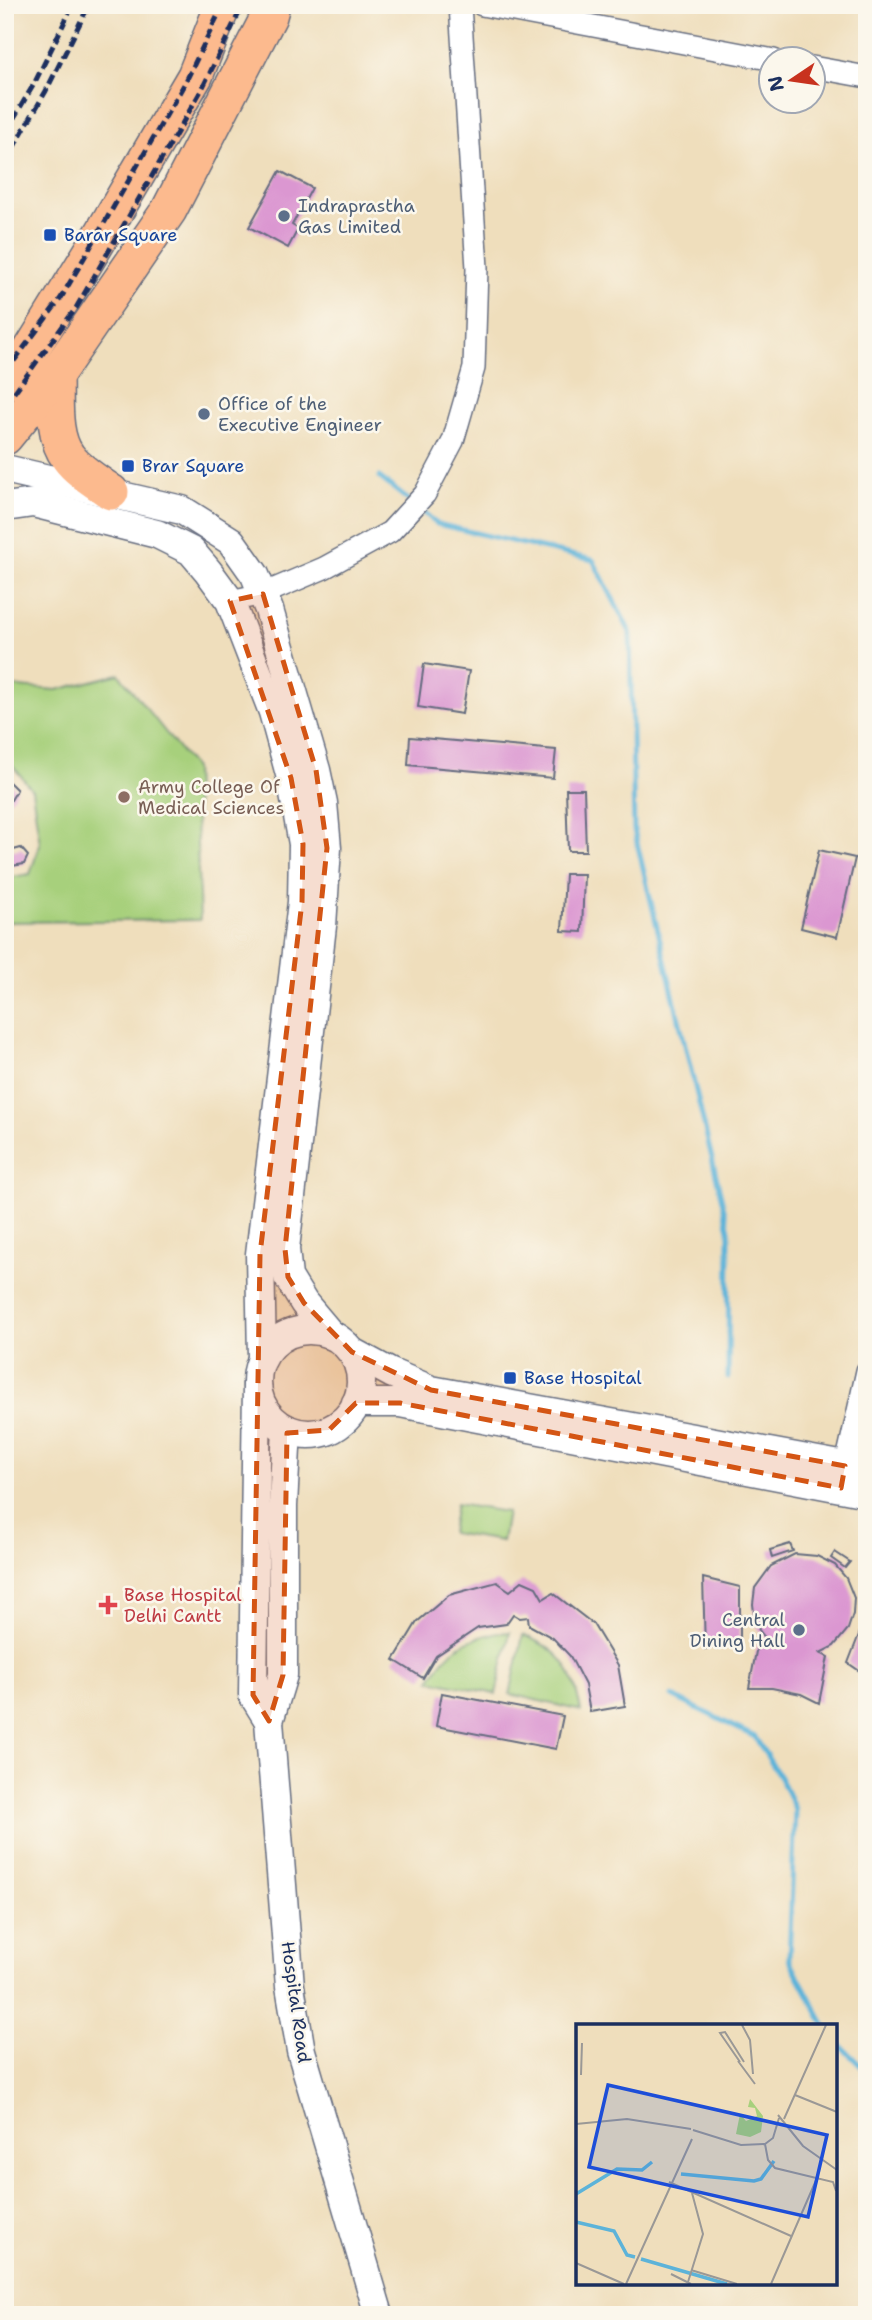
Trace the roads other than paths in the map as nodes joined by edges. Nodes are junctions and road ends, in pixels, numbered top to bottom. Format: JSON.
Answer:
{"nodes":[{"id":1,"x":223,"y":5,"type":"edge"},
{"id":2,"x":272,"y":5,"type":"edge"},
{"id":3,"x":460,"y":5,"type":"edge"},
{"id":4,"x":482,"y":5,"type":"edge"},
{"id":5,"x":756,"y":57,"type":"edge"},
{"id":6,"x":826,"y":69,"type":"edge"},
{"id":7,"x":867,"y":77,"type":"edge"},
{"id":8,"x":55,"y":376,"type":"junction"},
{"id":9,"x":5,"y":384,"type":"edge"},
{"id":10,"x":5,"y":436,"type":"edge"},
{"id":11,"x":5,"y":469,"type":"edge"},
{"id":12,"x":111,"y":492,"type":"junction"},
{"id":13,"x":5,"y":507,"type":"edge"},
{"id":14,"x":263,"y":594,"type":"junction"},
{"id":15,"x":230,"y":601,"type":"junction"},
{"id":16,"x":342,"y":1344,"type":"junction"},
{"id":17,"x":867,"y":1371,"type":"edge"},
{"id":18,"x":259,"y":1372,"type":"junction"},
{"id":19,"x":356,"y":1403,"type":"junction"},
{"id":20,"x":287,"y":1429,"type":"junction"},
{"id":21,"x":855,"y":1479,"type":"edge"},
{"id":22,"x":269,"y":1721,"type":"junction"},
{"id":23,"x":379,"y":2315,"type":"edge"}],
"edges":[{"from":1,"to":9,"type":"main road"},
{"from":2,"to":8,"type":"main road"},
{"from":3,"to":14,"type":"street"},
{"from":4,"to":5,"type":"street"},
{"from":6,"to":7,"type":"street"},
{"from":8,"to":10,"type":"main road"},
{"from":8,"to":12,"type":"main road"},
{"from":11,"to":12,"type":"street"},
{"from":12,"to":14,"type":"street"},
{"from":13,"to":15,"type":"street","name":"Hospital Road"},
{"from":14,"to":15,"type":"street"},
{"from":14,"to":16,"type":"street"},
{"from":15,"to":18,"type":"street","name":"Hospital Road"},
{"from":16,"to":18,"type":"street"},
{"from":16,"to":19,"type":"street"},
{"from":16,"to":21,"type":"street"},
{"from":17,"to":21,"type":"street"},
{"from":18,"to":20,"type":"street"},
{"from":18,"to":22,"type":"street","name":"Hospital Road"},
{"from":19,"to":20,"type":"street"},
{"from":19,"to":21,"type":"street"},
{"from":20,"to":22,"type":"street","name":"Hospital Road"},
{"from":22,"to":23,"type":"street","name":"Hospital Road"}]}
